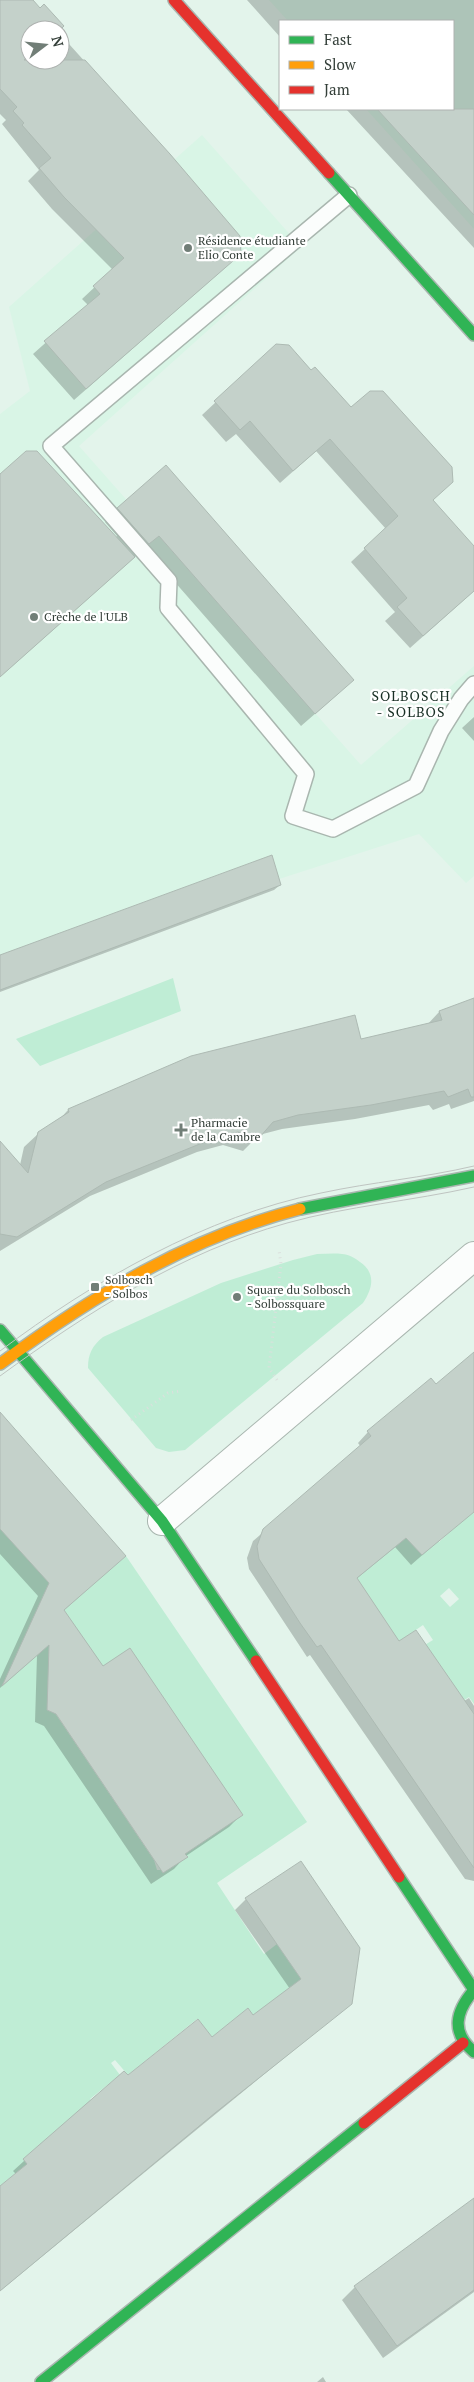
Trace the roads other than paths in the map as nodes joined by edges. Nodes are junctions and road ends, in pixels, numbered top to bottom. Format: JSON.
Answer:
{"nodes":[{"id":1,"x":174,"y":0,"type":"edge"},
{"id":2,"x":349,"y":195,"type":"junction"},
{"id":3,"x":474,"y":335,"type":"edge"},
{"id":4,"x":474,"y":684,"type":"edge"},
{"id":5,"x":474,"y":1176,"type":"edge"},
{"id":6,"x":474,"y":1256,"type":"edge"},
{"id":7,"x":0,"y":1330,"type":"edge"},
{"id":8,"x":18,"y":1351,"type":"junction"},
{"id":9,"x":0,"y":1364,"type":"edge"},
{"id":10,"x":162,"y":1522,"type":"junction"},
{"id":11,"x":463,"y":2042,"type":"junction"},
{"id":12,"x":474,"y":2052,"type":"edge"},
{"id":13,"x":41,"y":2382,"type":"edge"}],
"edges":[{"from":1,"to":2,"type":"street"},
{"from":2,"to":3,"type":"street"},
{"from":2,"to":4,"type":"lane"},
{"from":5,"to":8,"type":"street"},
{"from":6,"to":10,"type":"street"},
{"from":7,"to":8,"type":"street"},
{"from":8,"to":9,"type":"street"},
{"from":8,"to":10,"type":"street"},
{"from":10,"to":11,"type":"street"},
{"from":11,"to":12,"type":"street"},
{"from":11,"to":13,"type":"street"}]}
